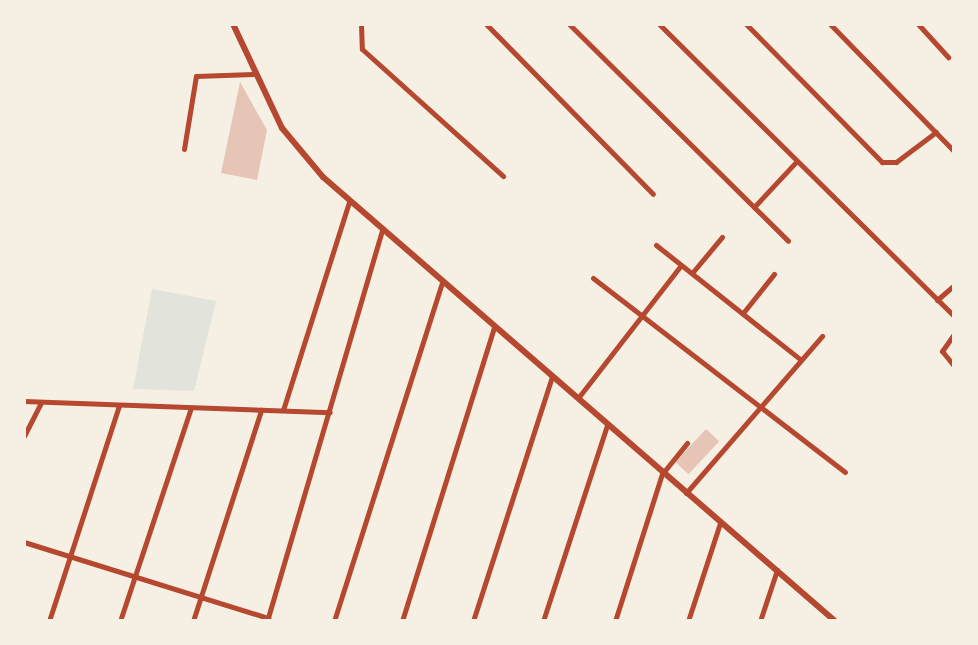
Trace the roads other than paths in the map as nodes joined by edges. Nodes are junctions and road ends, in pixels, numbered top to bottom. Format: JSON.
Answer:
{"nodes":[{"id":1,"x":233,"y":24,"type":"edge"},
{"id":2,"x":361,"y":24,"type":"edge"},
{"id":3,"x":486,"y":24,"type":"edge"},
{"id":4,"x":569,"y":24,"type":"edge"},
{"id":5,"x":659,"y":24,"type":"edge"},
{"id":6,"x":746,"y":24,"type":"edge"},
{"id":7,"x":830,"y":24,"type":"edge"},
{"id":8,"x":918,"y":24,"type":"edge"},
{"id":9,"x":948,"y":57,"type":"dead end"},
{"id":10,"x":253,"y":74,"type":"junction"},
{"id":11,"x":936,"y":132,"type":"junction"},
{"id":12,"x":184,"y":149,"type":"dead end"},
{"id":13,"x":954,"y":151,"type":"edge"},
{"id":14,"x":796,"y":162,"type":"junction"},
{"id":15,"x":503,"y":176,"type":"dead end"},
{"id":16,"x":653,"y":194,"type":"dead end"},
{"id":17,"x":349,"y":202,"type":"junction"},
{"id":18,"x":754,"y":207,"type":"junction"},
{"id":19,"x":382,"y":230,"type":"junction"},
{"id":20,"x":722,"y":237,"type":"dead end"},
{"id":21,"x":788,"y":241,"type":"dead end"},
{"id":22,"x":656,"y":245,"type":"dead end"},
{"id":23,"x":681,"y":265,"type":"junction"},
{"id":24,"x":692,"y":273,"type":"junction"},
{"id":25,"x":774,"y":274,"type":"dead end"},
{"id":26,"x":593,"y":278,"type":"dead end"},
{"id":27,"x":442,"y":283,"type":"junction"},
{"id":28,"x":954,"y":285,"type":"edge"},
{"id":29,"x":937,"y":300,"type":"junction"},
{"id":30,"x":743,"y":313,"type":"junction"},
{"id":31,"x":641,"y":316,"type":"junction"},
{"id":32,"x":954,"y":316,"type":"edge"},
{"id":33,"x":494,"y":327,"type":"junction"},
{"id":34,"x":954,"y":334,"type":"edge"},
{"id":35,"x":822,"y":336,"type":"dead end"},
{"id":36,"x":801,"y":360,"type":"junction"},
{"id":37,"x":954,"y":366,"type":"edge"},
{"id":38,"x":552,"y":376,"type":"junction"},
{"id":39,"x":578,"y":398,"type":"junction"},
{"id":40,"x":24,"y":401,"type":"edge"},
{"id":41,"x":41,"y":402,"type":"junction"},
{"id":42,"x":119,"y":406,"type":"junction"},
{"id":43,"x":760,"y":406,"type":"junction"},
{"id":44,"x":191,"y":407,"type":"junction"},
{"id":45,"x":261,"y":410,"type":"junction"},
{"id":46,"x":283,"y":410,"type":"junction"},
{"id":47,"x":330,"y":412,"type":"junction"},
{"id":48,"x":607,"y":425,"type":"junction"},
{"id":49,"x":24,"y":436,"type":"edge"},
{"id":50,"x":687,"y":443,"type":"dead end"},
{"id":51,"x":845,"y":472,"type":"dead end"},
{"id":52,"x":662,"y":474,"type":"junction"},
{"id":53,"x":686,"y":493,"type":"junction"},
{"id":54,"x":720,"y":523,"type":"junction"},
{"id":55,"x":24,"y":542,"type":"edge"},
{"id":56,"x":70,"y":558,"type":"junction"},
{"id":57,"x":777,"y":570,"type":"junction"},
{"id":58,"x":135,"y":577,"type":"junction"},
{"id":59,"x":200,"y":598,"type":"junction"},
{"id":60,"x":268,"y":619,"type":"edge"},
{"id":61,"x":833,"y":620,"type":"edge"},
{"id":62,"x":49,"y":621,"type":"edge"},
{"id":63,"x":120,"y":621,"type":"edge"},
{"id":64,"x":193,"y":621,"type":"edge"},
{"id":65,"x":334,"y":621,"type":"edge"},
{"id":66,"x":402,"y":621,"type":"edge"},
{"id":67,"x":473,"y":621,"type":"edge"},
{"id":68,"x":543,"y":621,"type":"edge"},
{"id":69,"x":615,"y":621,"type":"edge"},
{"id":70,"x":688,"y":621,"type":"edge"},
{"id":71,"x":760,"y":621,"type":"edge"}],
"edges":[{"from":1,"to":10,"type":"street"},
{"from":2,"to":15,"type":"street"},
{"from":3,"to":16,"type":"street"},
{"from":4,"to":18,"type":"street"},
{"from":5,"to":14,"type":"street"},
{"from":6,"to":11,"type":"street"},
{"from":7,"to":11,"type":"street"},
{"from":8,"to":9,"type":"street"},
{"from":10,"to":12,"type":"street"},
{"from":10,"to":17,"type":"street"},
{"from":11,"to":13,"type":"street"},
{"from":14,"to":18,"type":"street"},
{"from":14,"to":29,"type":"street"},
{"from":17,"to":19,"type":"street"},
{"from":17,"to":46,"type":"street"},
{"from":18,"to":21,"type":"street"},
{"from":19,"to":27,"type":"street"},
{"from":19,"to":47,"type":"street"},
{"from":20,"to":24,"type":"street"},
{"from":22,"to":23,"type":"street"},
{"from":23,"to":24,"type":"street"},
{"from":23,"to":31,"type":"street"},
{"from":24,"to":30,"type":"street"},
{"from":25,"to":30,"type":"street"},
{"from":26,"to":31,"type":"street"},
{"from":27,"to":33,"type":"street"},
{"from":27,"to":65,"type":"street"},
{"from":28,"to":29,"type":"street"},
{"from":29,"to":32,"type":"street"},
{"from":30,"to":36,"type":"street"},
{"from":31,"to":39,"type":"street"},
{"from":31,"to":43,"type":"street"},
{"from":33,"to":38,"type":"street"},
{"from":33,"to":66,"type":"street"},
{"from":34,"to":37,"type":"street"},
{"from":35,"to":36,"type":"street"},
{"from":36,"to":43,"type":"street"},
{"from":38,"to":39,"type":"street"},
{"from":38,"to":67,"type":"street"},
{"from":39,"to":48,"type":"street"},
{"from":40,"to":41,"type":"street"},
{"from":41,"to":42,"type":"street"},
{"from":41,"to":49,"type":"street"},
{"from":42,"to":44,"type":"street"},
{"from":42,"to":56,"type":"street"},
{"from":43,"to":51,"type":"street"},
{"from":43,"to":53,"type":"street"},
{"from":44,"to":45,"type":"street"},
{"from":44,"to":58,"type":"street"},
{"from":45,"to":46,"type":"street"},
{"from":45,"to":59,"type":"street"},
{"from":46,"to":47,"type":"street"},
{"from":47,"to":60,"type":"street"},
{"from":48,"to":52,"type":"street"},
{"from":48,"to":68,"type":"street"},
{"from":50,"to":52,"type":"street"},
{"from":52,"to":53,"type":"street"},
{"from":52,"to":69,"type":"street"},
{"from":53,"to":54,"type":"street"},
{"from":54,"to":57,"type":"street"},
{"from":54,"to":70,"type":"street"},
{"from":55,"to":56,"type":"street"},
{"from":56,"to":58,"type":"street"},
{"from":56,"to":62,"type":"street"},
{"from":57,"to":61,"type":"street"},
{"from":57,"to":71,"type":"street"},
{"from":58,"to":59,"type":"street"},
{"from":58,"to":63,"type":"street"},
{"from":59,"to":60,"type":"street"},
{"from":59,"to":64,"type":"street"}]}
